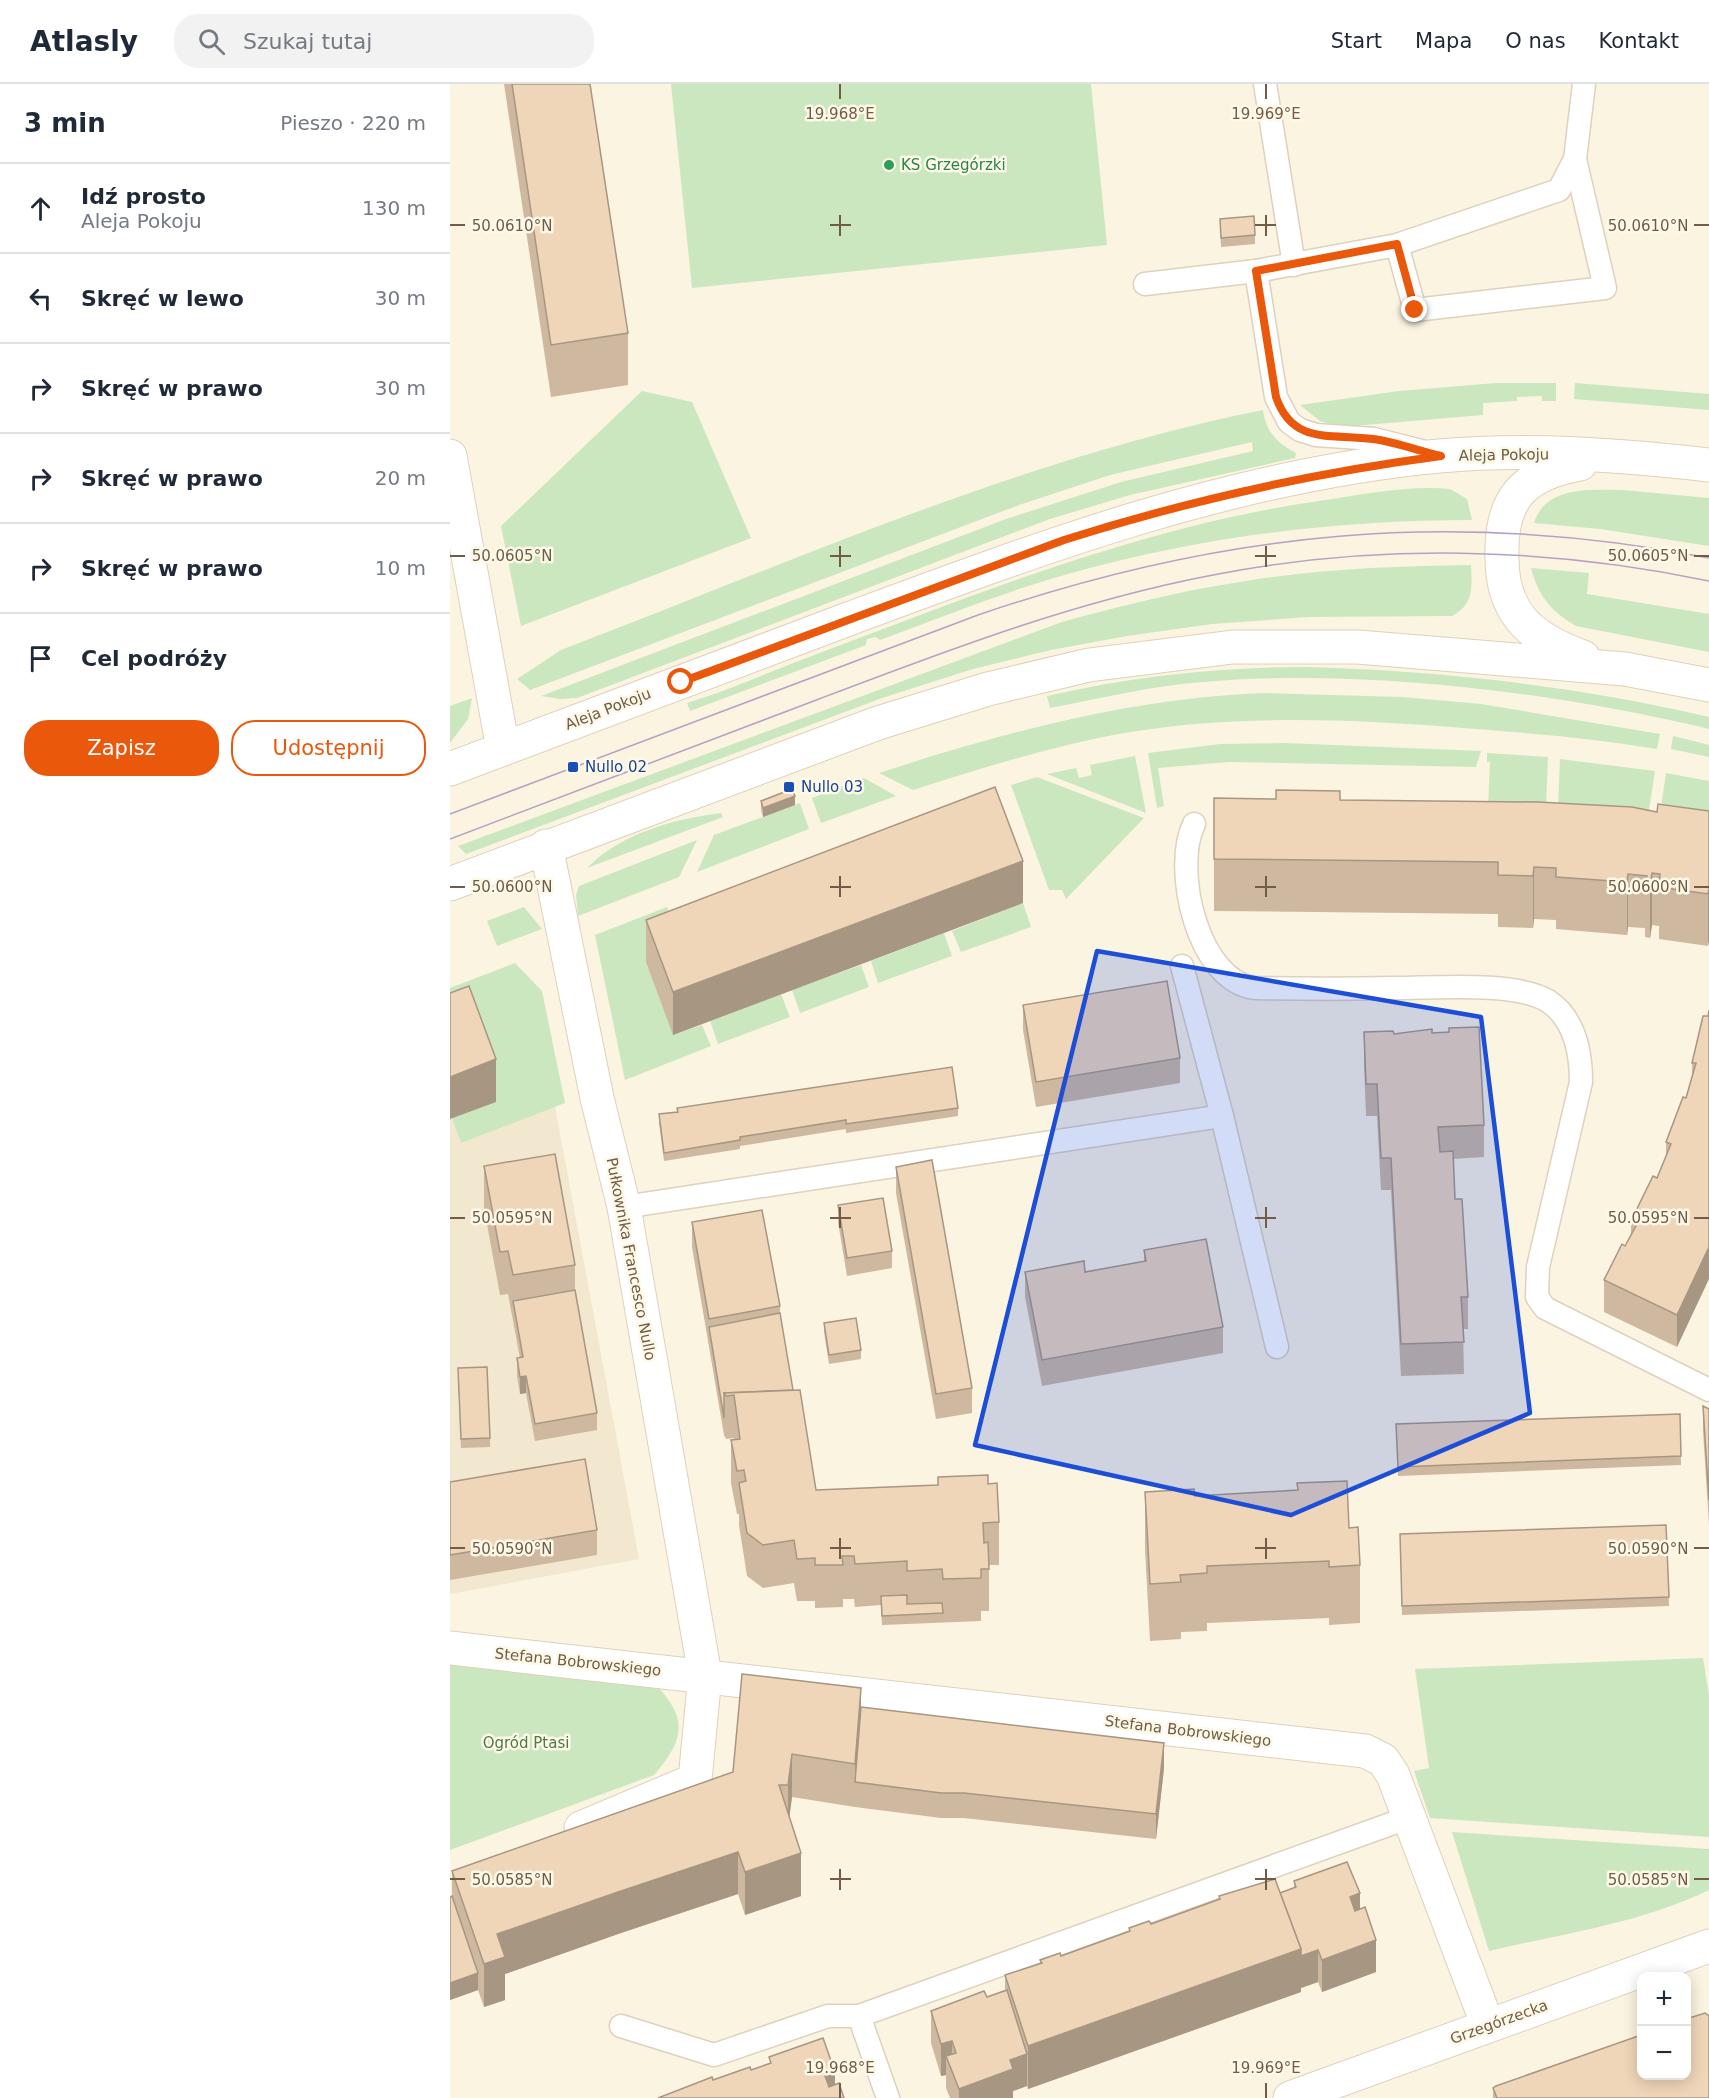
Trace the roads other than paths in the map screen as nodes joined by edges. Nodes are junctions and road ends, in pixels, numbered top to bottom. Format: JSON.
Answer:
{"nodes":[{"id":1,"x":1265,"y":84,"type":"edge"},
{"id":2,"x":1584,"y":84,"type":"edge"},
{"id":3,"x":1575,"y":159,"type":"junction"},
{"id":4,"x":1397,"y":244,"type":"junction"},
{"id":5,"x":1294,"y":265,"type":"junction"},
{"id":6,"x":1256,"y":271,"type":"junction"},
{"id":7,"x":1145,"y":284,"type":"dead end"},
{"id":8,"x":450,"y":456,"type":"edge"},
{"id":9,"x":1441,"y":456,"type":"junction"},
{"id":10,"x":1638,"y":457,"type":"junction"},
{"id":11,"x":1709,"y":465,"type":"edge"},
{"id":12,"x":1625,"y":669,"type":"junction"},
{"id":13,"x":1709,"y":685,"type":"edge"},
{"id":14,"x":503,"y":749,"type":"junction"},
{"id":15,"x":450,"y":769,"type":"edge"},
{"id":16,"x":1194,"y":824,"type":"dead end"},
{"id":17,"x":546,"y":846,"type":"junction"},
{"id":18,"x":450,"y":884,"type":"edge"},
{"id":19,"x":1182,"y":966,"type":"dead end"},
{"id":20,"x":1222,"y":1116,"type":"junction"},
{"id":21,"x":624,"y":1207,"type":"junction"},
{"id":22,"x":1277,"y":1347,"type":"dead end"},
{"id":23,"x":1709,"y":1390,"type":"edge"},
{"id":24,"x":450,"y":1648,"type":"edge"},
{"id":25,"x":705,"y":1675,"type":"junction"},
{"id":26,"x":1410,"y":1817,"type":"junction"},
{"id":27,"x":549,"y":1842,"type":"edge"},
{"id":28,"x":1709,"y":1946,"type":"edge"},
{"id":29,"x":859,"y":2016,"type":"junction"},
{"id":30,"x":621,"y":2026,"type":"dead end"},
{"id":31,"x":1488,"y":2026,"type":"junction"},
{"id":32,"x":888,"y":2098,"type":"edge"},
{"id":33,"x":1290,"y":2098,"type":"edge"}],
"edges":[{"from":1,"to":5,"type":"lane"},
{"from":2,"to":3,"type":"lane"},
{"from":3,"to":4,"type":"lane"},
{"from":3,"to":4,"type":"lane"},
{"from":4,"to":5,"type":"lane"},
{"from":5,"to":6,"type":"lane"},
{"from":6,"to":7,"type":"lane"},
{"from":6,"to":9,"type":"lane"},
{"from":8,"to":14,"type":"street"},
{"from":9,"to":10,"type":"street","name":"Aleja Pokoju"},
{"from":9,"to":14,"type":"street","name":"Aleja Pokoju"},
{"from":10,"to":11,"type":"street","name":"Aleja Pokoju"},
{"from":10,"to":12,"type":"street"},
{"from":12,"to":13,"type":"street"},
{"from":12,"to":17,"type":"street"},
{"from":14,"to":15,"type":"street","name":"Aleja Pokoju"},
{"from":16,"to":23,"type":"lane"},
{"from":17,"to":18,"type":"street"},
{"from":17,"to":21,"type":"street","name":"Pułkownika Francesco Nullo"},
{"from":19,"to":20,"type":"lane"},
{"from":20,"to":21,"type":"lane"},
{"from":20,"to":22,"type":"lane"},
{"from":21,"to":25,"type":"street","name":"Pułkownika Francesco Nullo"},
{"from":24,"to":25,"type":"street","name":"Stefana Bobrowskiego"},
{"from":25,"to":26,"type":"street","name":"Stefana Bobrowskiego"},
{"from":25,"to":27,"type":"street"},
{"from":26,"to":29,"type":"lane"},
{"from":26,"to":31,"type":"street","name":"Stefana Bobrowskiego"},
{"from":28,"to":31,"type":"street","name":"Grzegórzecka"},
{"from":29,"to":30,"type":"lane"},
{"from":29,"to":32,"type":"lane"},
{"from":31,"to":33,"type":"street","name":"Grzegórzecka"}]}
